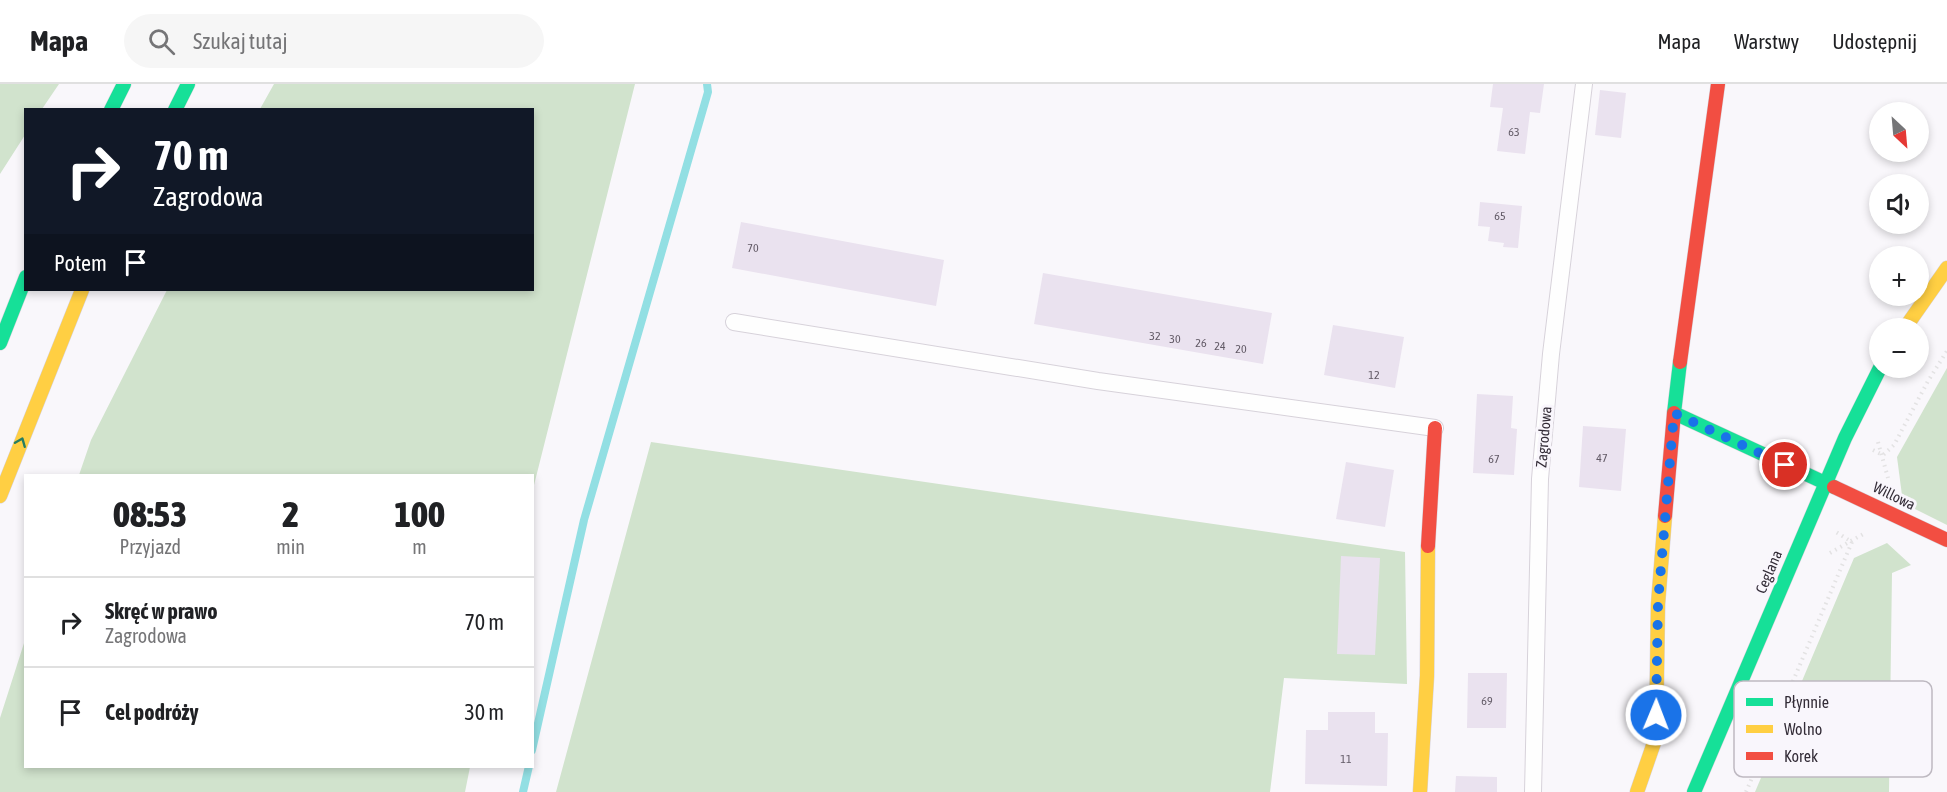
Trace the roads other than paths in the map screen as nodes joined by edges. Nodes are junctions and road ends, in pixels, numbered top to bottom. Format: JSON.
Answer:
{"nodes":[{"id":1,"x":124,"y":84,"type":"edge"},
{"id":2,"x":188,"y":84,"type":"edge"},
{"id":3,"x":1584,"y":84,"type":"edge"},
{"id":4,"x":1718,"y":84,"type":"edge"},
{"id":5,"x":112,"y":108,"type":"edge"},
{"id":6,"x":176,"y":108,"type":"edge"},
{"id":7,"x":1947,"y":268,"type":"edge"},
{"id":8,"x":24,"y":282,"type":"edge"},
{"id":9,"x":82,"y":291,"type":"edge"},
{"id":10,"x":1912,"y":318,"type":"edge"},
{"id":11,"x":734,"y":321,"type":"dead end"},
{"id":12,"x":0,"y":343,"type":"edge"},
{"id":13,"x":1875,"y":378,"type":"edge"},
{"id":14,"x":1674,"y":413,"type":"junction"},
{"id":15,"x":1435,"y":428,"type":"joint"},
{"id":16,"x":1826,"y":482,"type":"junction"},
{"id":17,"x":0,"y":496,"type":"edge"},
{"id":18,"x":1947,"y":540,"type":"edge"},
{"id":19,"x":1741,"y":681,"type":"edge"},
{"id":20,"x":1734,"y":698,"type":"edge"},
{"id":21,"x":1420,"y":792,"type":"edge"},
{"id":22,"x":1533,"y":792,"type":"edge"},
{"id":23,"x":1637,"y":792,"type":"edge"},
{"id":24,"x":1694,"y":792,"type":"edge"}],
"edges":[{"from":1,"to":5,"type":"street"},
{"from":2,"to":6,"type":"street"},
{"from":3,"to":22,"type":"lane","name":"Zagrodowa"},
{"from":4,"to":14,"type":"street"},
{"from":7,"to":10,"type":"street"},
{"from":8,"to":12,"type":"street"},
{"from":17,"to":9,"type":"street","one_way":true},
{"from":11,"to":15,"type":"lane"},
{"from":13,"to":16,"type":"street","name":"Ceglana"},
{"from":14,"to":16,"type":"street"},
{"from":14,"to":23,"type":"street"},
{"from":15,"to":21,"type":"street"},
{"from":16,"to":18,"type":"street","name":"Willowa"},
{"from":16,"to":19,"type":"street","name":"Ceglana"},
{"from":20,"to":24,"type":"street","name":"Ceglana"}]}
